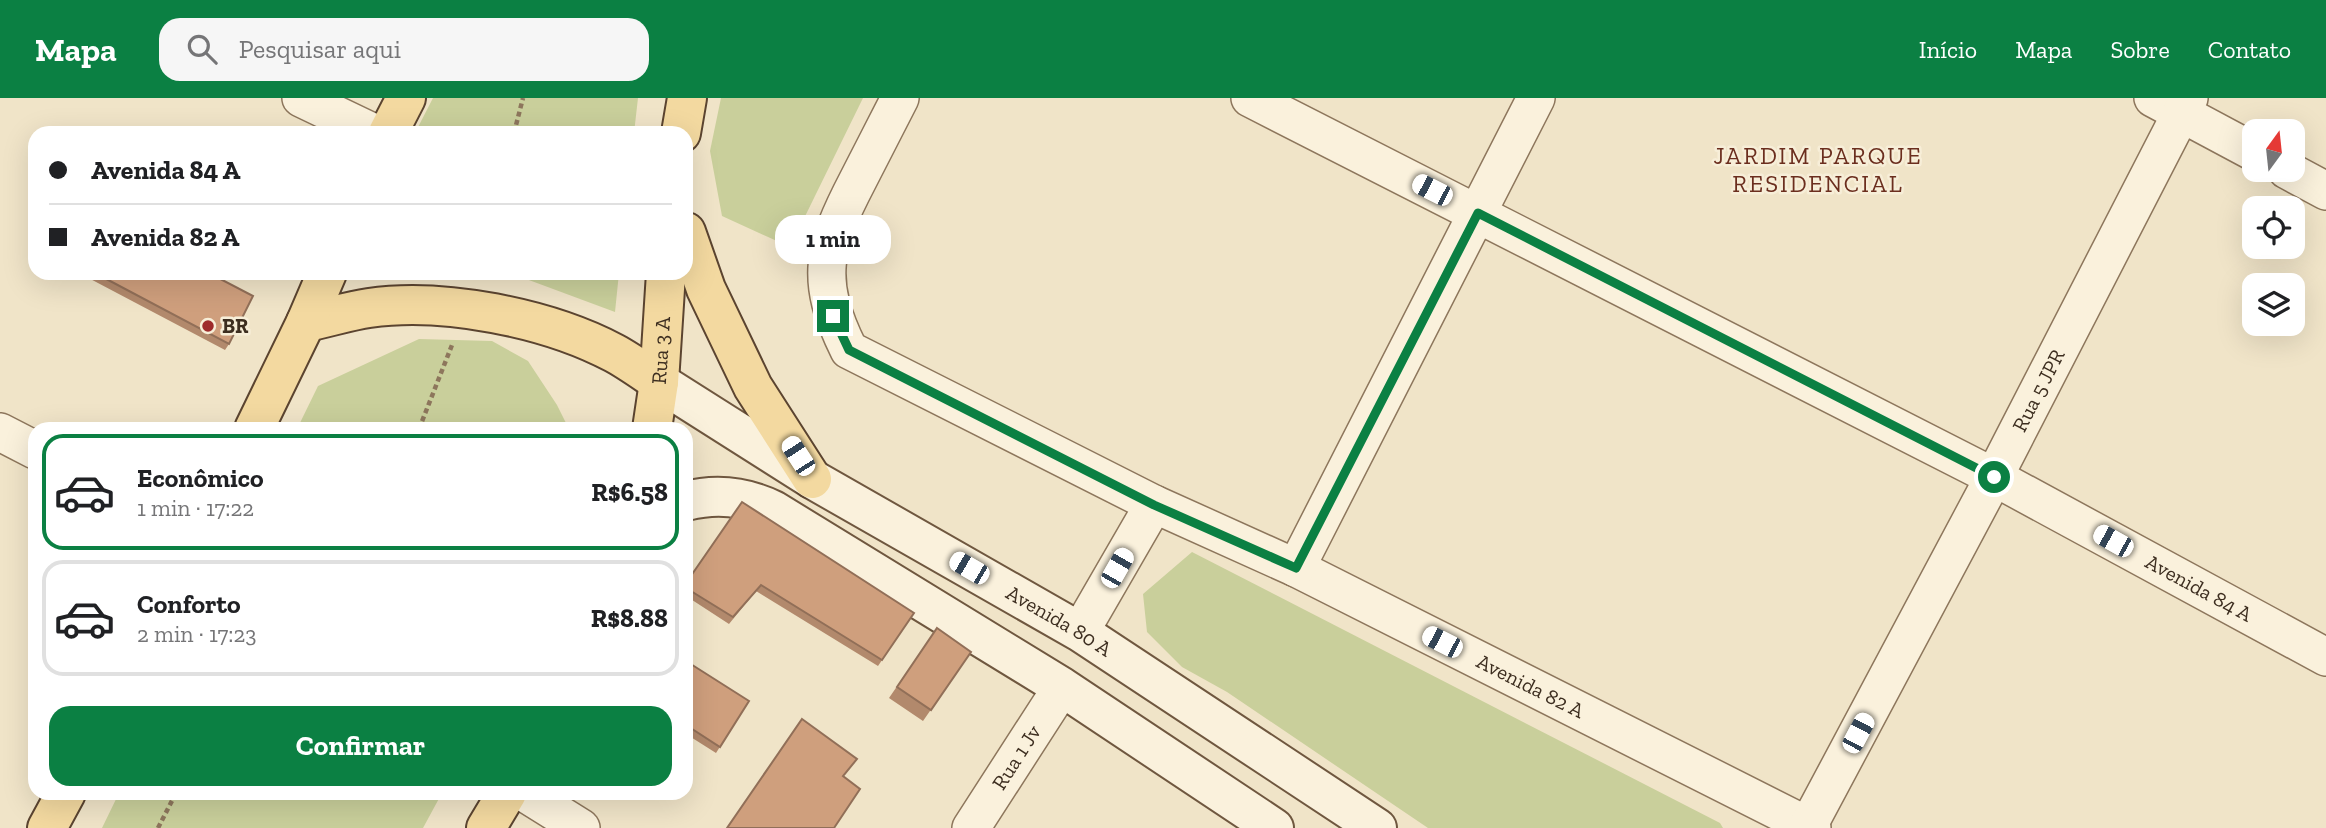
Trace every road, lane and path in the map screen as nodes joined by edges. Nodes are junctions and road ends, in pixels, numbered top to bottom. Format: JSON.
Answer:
{"nodes":[{"id":1,"x":301,"y":98,"type":"edge"},
{"id":2,"x":406,"y":98,"type":"edge"},
{"id":3,"x":523,"y":98,"type":"edge"},
{"id":4,"x":687,"y":98,"type":"edge"},
{"id":5,"x":900,"y":98,"type":"edge"},
{"id":6,"x":1250,"y":98,"type":"edge"},
{"id":7,"x":1536,"y":98,"type":"edge"},
{"id":8,"x":2174,"y":103,"type":"edge"},
{"id":9,"x":359,"y":126,"type":"edge"},
{"id":10,"x":392,"y":126,"type":"edge"},
{"id":11,"x":516,"y":126,"type":"edge"},
{"id":12,"x":682,"y":126,"type":"edge"},
{"id":13,"x":2242,"y":145,"type":"edge"},
{"id":14,"x":2305,"y":180,"type":"edge"},
{"id":15,"x":2326,"y":191,"type":"edge"},
{"id":16,"x":1478,"y":213,"type":"junction"},
{"id":17,"x":693,"y":252,"type":"edge"},
{"id":18,"x":324,"y":280,"type":"edge"},
{"id":19,"x":666,"y":280,"type":"edge"},
{"id":20,"x":466,"y":310,"type":"junction"},
{"id":21,"x":306,"y":323,"type":"junction"},
{"id":22,"x":659,"y":382,"type":"junction"},
{"id":23,"x":257,"y":422,"type":"edge"},
{"id":24,"x":422,"y":422,"type":"edge"},
{"id":25,"x":653,"y":422,"type":"edge"},
{"id":26,"x":0,"y":432,"type":"edge"},
{"id":27,"x":28,"y":446,"type":"edge"},
{"id":28,"x":1994,"y":477,"type":"junction"},
{"id":29,"x":812,"y":479,"type":"junction"},
{"id":30,"x":693,"y":500,"type":"edge"},
{"id":31,"x":1154,"y":505,"type":"junction"},
{"id":32,"x":1296,"y":568,"type":"junction"},
{"id":33,"x":1080,"y":632,"type":"junction"},
{"id":34,"x":2326,"y":657,"type":"edge"},
{"id":35,"x":1062,"y":687,"type":"junction"},
{"id":36,"x":62,"y":800,"type":"edge"},
{"id":37,"x":172,"y":800,"type":"edge"},
{"id":38,"x":503,"y":800,"type":"edge"},
{"id":39,"x":536,"y":800,"type":"edge"},
{"id":40,"x":1809,"y":827,"type":"edge"},
{"id":41,"x":47,"y":828,"type":"edge"},
{"id":42,"x":158,"y":828,"type":"edge"},
{"id":43,"x":486,"y":828,"type":"edge"},
{"id":44,"x":580,"y":828,"type":"edge"},
{"id":45,"x":971,"y":828,"type":"edge"},
{"id":46,"x":1274,"y":828,"type":"edge"},
{"id":47,"x":1377,"y":828,"type":"edge"}],
"edges":[{"from":1,"to":9,"type":"street"},
{"from":2,"to":10,"type":"main road"},
{"from":3,"to":11,"type":"path"},
{"from":4,"to":12,"type":"main road"},
{"from":5,"to":31,"type":"street","name":"Avenida 82 A"},
{"from":6,"to":16,"type":"street","name":"Avenida 84 A"},
{"from":7,"to":16,"type":"street"},
{"from":8,"to":13,"type":"street"},
{"from":8,"to":28,"type":"street","name":"Rua 5 JPR"},
{"from":14,"to":15,"type":"street"},
{"from":16,"to":28,"type":"street","name":"Avenida 84 A"},
{"from":16,"to":32,"type":"street"},
{"from":17,"to":29,"type":"main road"},
{"from":18,"to":21,"type":"main road"},
{"from":19,"to":22,"type":"main road","name":"Rua 3 A"},
{"from":20,"to":21,"type":"main road"},
{"from":20,"to":22,"type":"main road"},
{"from":20,"to":24,"type":"path"},
{"from":21,"to":23,"type":"main road"},
{"from":22,"to":25,"type":"main road","name":"Rua 3 A"},
{"from":22,"to":29,"type":"main road","name":"Avenida 80 A"},
{"from":26,"to":27,"type":"street"},
{"from":28,"to":34,"type":"street","name":"Avenida 84 A"},
{"from":28,"to":40,"type":"street","name":"Rua 5 JPR"},
{"from":29,"to":33,"type":"main road","name":"Avenida 80 A"},
{"from":30,"to":35,"type":"main road"},
{"from":31,"to":32,"type":"street","name":"Avenida 82 A"},
{"from":31,"to":33,"type":"street"},
{"from":32,"to":40,"type":"street","name":"Avenida 82 A"},
{"from":33,"to":47,"type":"main road","name":"Avenida 80 A"},
{"from":35,"to":45,"type":"street","name":"Rua 1 Jv"},
{"from":35,"to":46,"type":"main road"},
{"from":36,"to":41,"type":"main road"},
{"from":37,"to":42,"type":"path"},
{"from":38,"to":43,"type":"main road"},
{"from":39,"to":44,"type":"street"}]}
